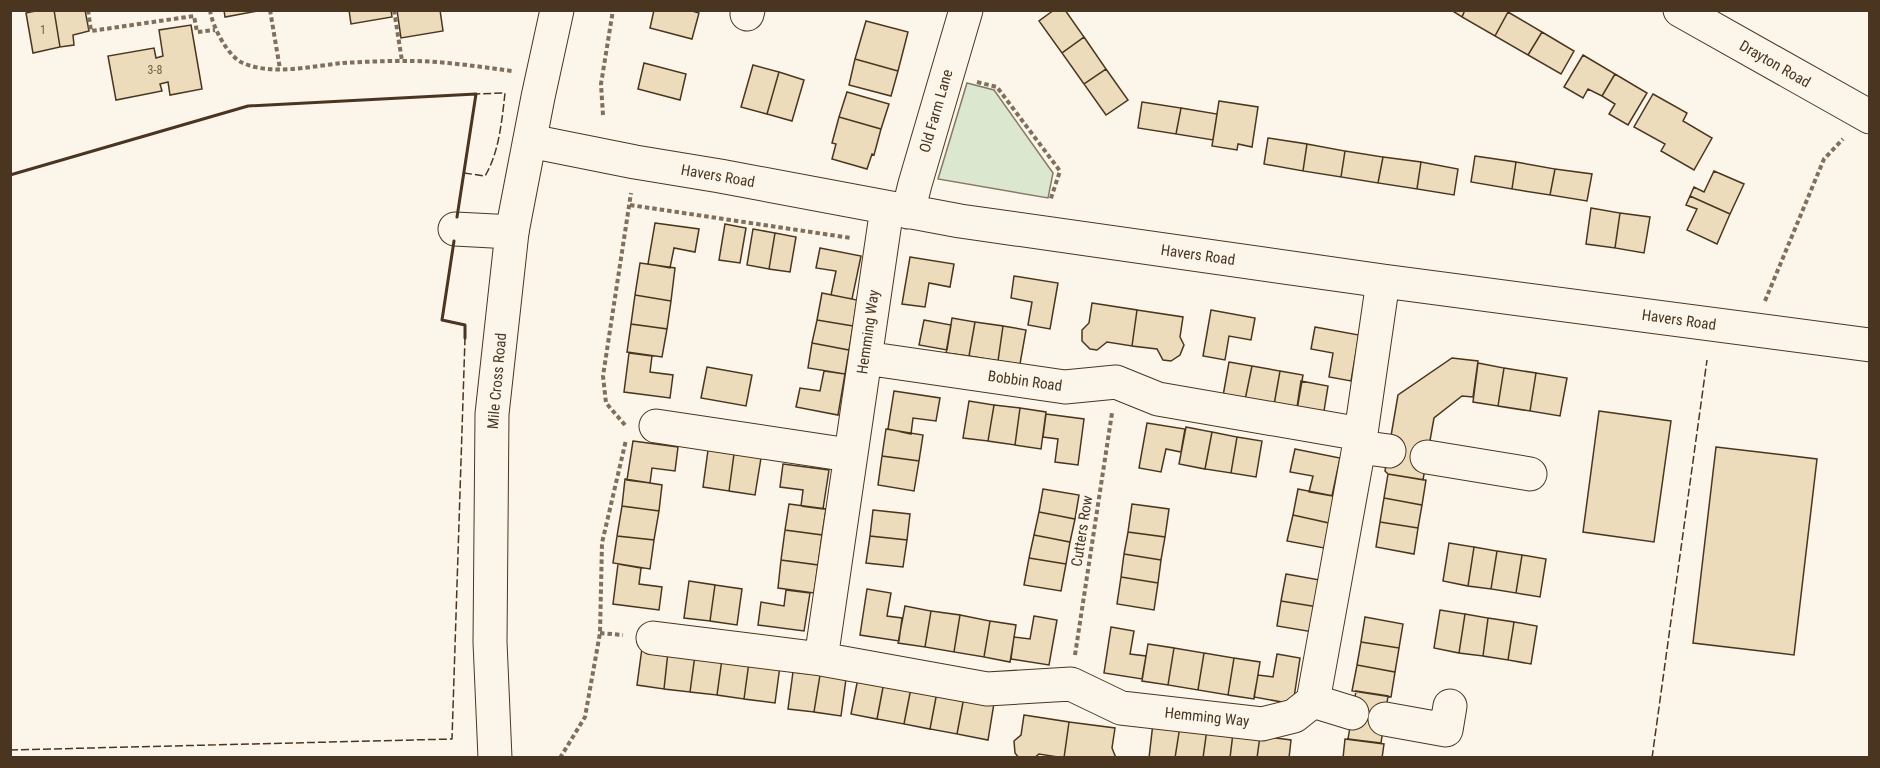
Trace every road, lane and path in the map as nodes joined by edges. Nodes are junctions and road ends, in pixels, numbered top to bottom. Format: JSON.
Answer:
{"nodes":[{"id":1,"x":88,"y":10,"type":"edge"},
{"id":2,"x":210,"y":10,"type":"edge"},
{"id":3,"x":270,"y":10,"type":"edge"},
{"id":4,"x":394,"y":10,"type":"edge"},
{"id":5,"x":557,"y":10,"type":"edge"},
{"id":6,"x":613,"y":10,"type":"edge"},
{"id":7,"x":966,"y":10,"type":"edge"},
{"id":8,"x":1680,"y":10,"type":"edge"},
{"id":9,"x":216,"y":30,"type":"junction"},
{"id":10,"x":402,"y":61,"type":"junction"},
{"id":11,"x":280,"y":69,"type":"junction"},
{"id":12,"x":947,"y":75,"type":"junction"},
{"id":13,"x":543,"y":76,"type":"junction"},
{"id":14,"x":1868,"y":113,"type":"edge"},
{"id":15,"x":603,"y":115,"type":"dead end"},
{"id":16,"x":530,"y":141,"type":"junction"},
{"id":17,"x":635,"y":162,"type":"junction"},
{"id":18,"x":1050,"y":202,"type":"dead end"},
{"id":19,"x":630,"y":205,"type":"junction"},
{"id":20,"x":898,"y":210,"type":"junction"},
{"id":21,"x":455,"y":229,"type":"dead end"},
{"id":22,"x":512,"y":232,"type":"junction"},
{"id":23,"x":881,"y":242,"type":"junction"},
{"id":24,"x":1383,"y":281,"type":"junction"},
{"id":25,"x":1765,"y":302,"type":"dead end"},
{"id":26,"x":1869,"y":345,"type":"edge"},
{"id":27,"x":865,"y":358,"type":"junction"},
{"id":28,"x":1116,"y":382,"type":"junction"},
{"id":29,"x":656,"y":426,"type":"dead end"},
{"id":30,"x":1369,"y":444,"type":"junction"},
{"id":31,"x":849,"y":455,"type":"junction"},
{"id":32,"x":1427,"y":457,"type":"dead end"},
{"id":33,"x":1530,"y":474,"type":"dead end"},
{"id":34,"x":653,"y":638,"type":"dead end"},
{"id":35,"x":821,"y":659,"type":"junction"},
{"id":36,"x":1071,"y":684,"type":"junction"},
{"id":37,"x":1313,"y":701,"type":"junction"},
{"id":38,"x":1450,"y":706,"type":"dead end"},
{"id":39,"x":1352,"y":713,"type":"dead end"},
{"id":40,"x":1385,"y":719,"type":"dead end"},
{"id":41,"x":494,"y":745,"type":"edge"},
{"id":42,"x":560,"y":758,"type":"edge"}],
"edges":[{"from":1,"to":9,"type":"path"},
{"from":2,"to":9,"type":"path"},
{"from":3,"to":11,"type":"path"},
{"from":4,"to":10,"type":"path"},
{"from":5,"to":13,"type":"street","name":"Mile Cross Road"},
{"from":6,"to":15,"type":"path"},
{"from":7,"to":12,"type":"street","name":"Old Farm Lane"},
{"from":8,"to":14,"type":"street","name":"Drayton Road"},
{"from":9,"to":11,"type":"path"},
{"from":10,"to":11,"type":"path"},
{"from":10,"to":13,"type":"path"},
{"from":12,"to":18,"type":"path"},
{"from":12,"to":20,"type":"street","name":"Old Farm Lane"},
{"from":13,"to":16,"type":"street","name":"Mile Cross Road"},
{"from":14,"to":25,"type":"path"},
{"from":16,"to":17,"type":"street","name":"Havers Road"},
{"from":16,"to":22,"type":"street","name":"Mile Cross Road"},
{"from":17,"to":19,"type":"path"},
{"from":17,"to":20,"type":"street","name":"Havers Road"},
{"from":19,"to":23,"type":"path"},
{"from":19,"to":42,"type":"path"},
{"from":20,"to":23,"type":"street","name":"Hemming Way"},
{"from":20,"to":24,"type":"street","name":"Havers Road"},
{"from":21,"to":22,"type":"street"},
{"from":22,"to":41,"type":"street","name":"Mile Cross Road"},
{"from":23,"to":27,"type":"street","name":"Hemming Way"},
{"from":24,"to":26,"type":"street","name":"Havers Road"},
{"from":24,"to":30,"type":"street"},
{"from":27,"to":28,"type":"street","name":"Bobbin Road"},
{"from":27,"to":31,"type":"street","name":"Hemming Way"},
{"from":28,"to":30,"type":"street","name":"Bobbin Road"},
{"from":28,"to":36,"type":"path","name":"Cutters Row"},
{"from":29,"to":31,"type":"street"},
{"from":30,"to":37,"type":"street"},
{"from":31,"to":35,"type":"street","name":"Hemming Way"},
{"from":32,"to":33,"type":"street"},
{"from":34,"to":35,"type":"street","name":"Hemming Way"},
{"from":35,"to":36,"type":"street","name":"Hemming Way"},
{"from":36,"to":37,"type":"street","name":"Hemming Way"},
{"from":37,"to":39,"type":"street"},
{"from":38,"to":40,"type":"street"}]}
